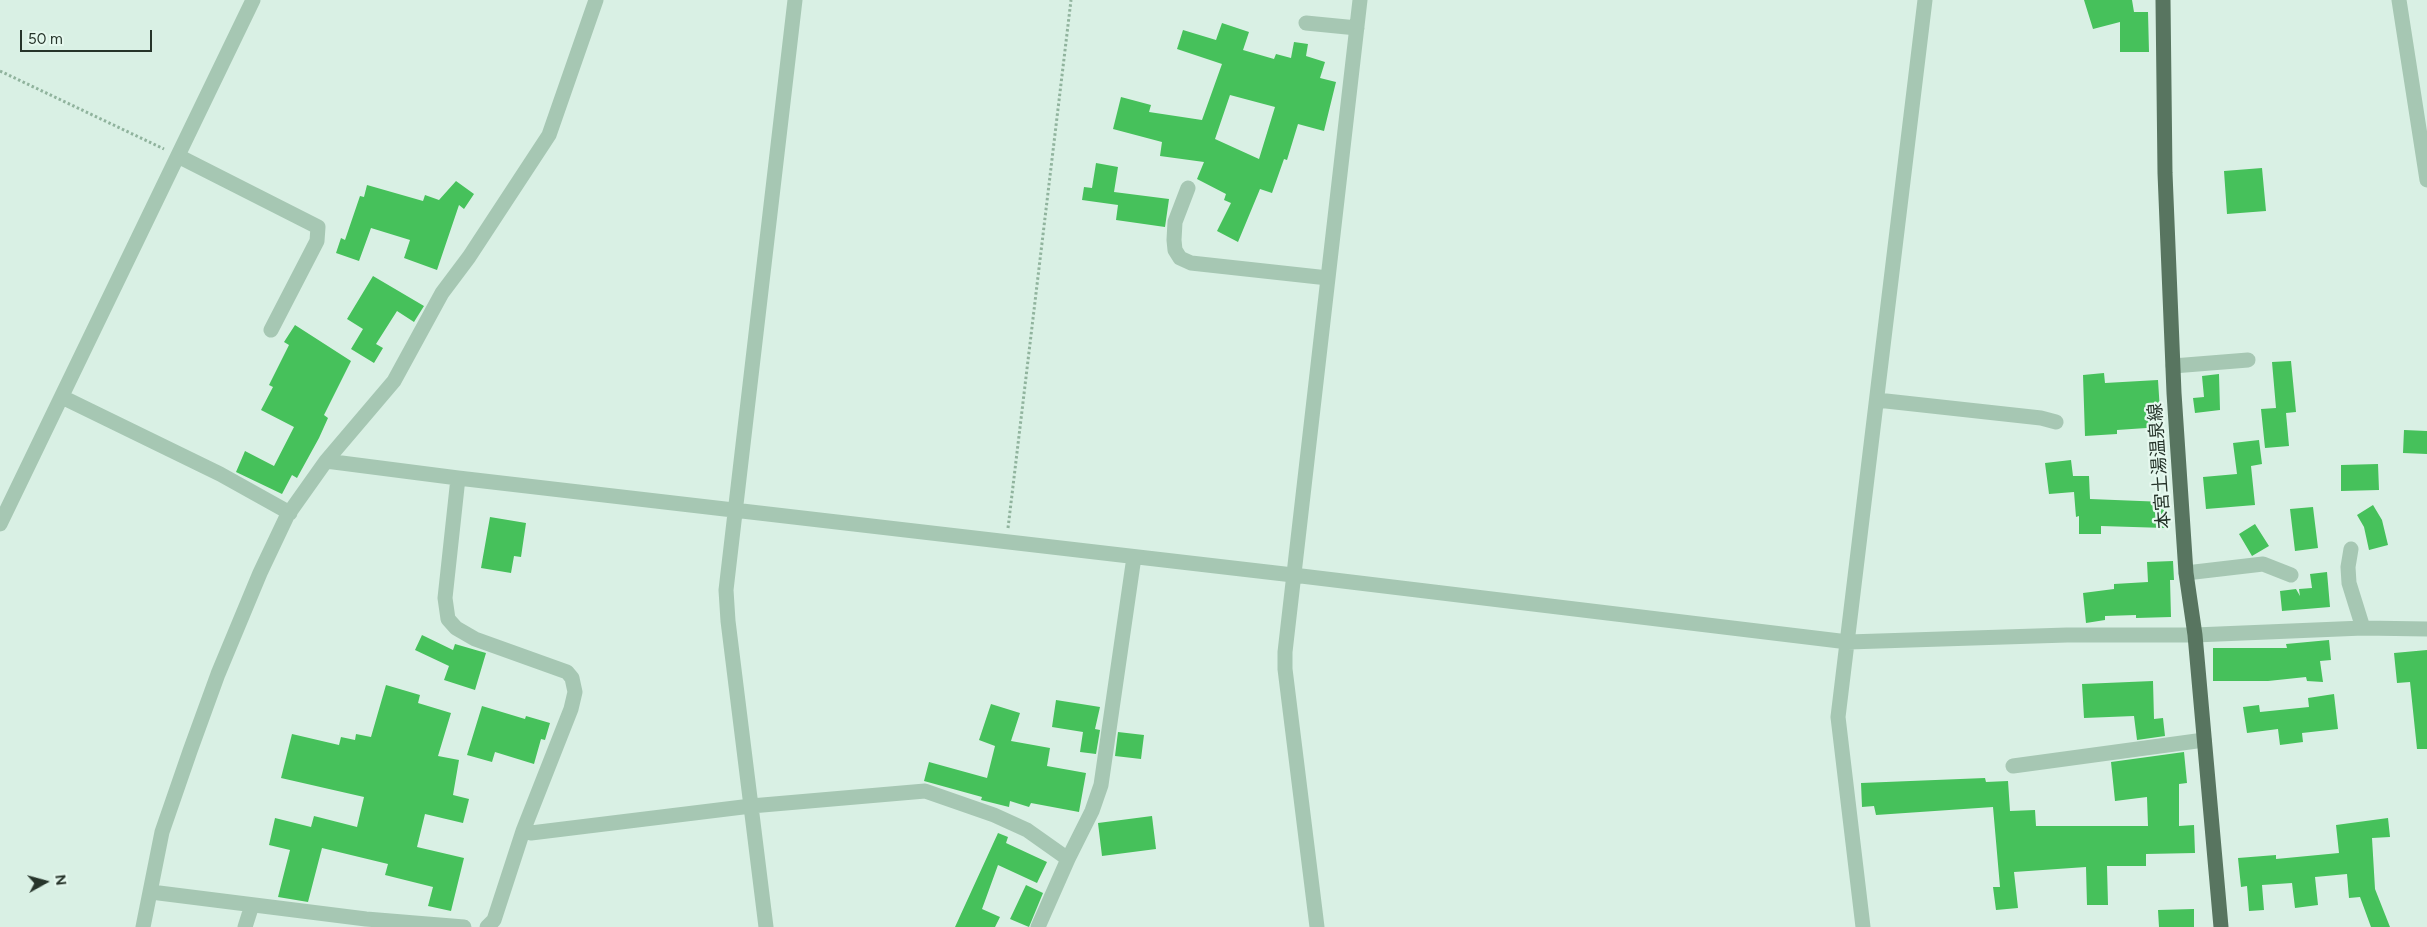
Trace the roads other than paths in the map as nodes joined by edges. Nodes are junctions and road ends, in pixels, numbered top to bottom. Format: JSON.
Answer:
{"nodes":[{"id":1,"x":253,"y":0,"type":"edge"},
{"id":2,"x":596,"y":0,"type":"edge"},
{"id":3,"x":795,"y":0,"type":"edge"},
{"id":4,"x":1360,"y":0,"type":"edge"},
{"id":5,"x":1925,"y":0,"type":"edge"},
{"id":6,"x":2163,"y":0,"type":"edge"},
{"id":7,"x":2399,"y":0,"type":"edge"},
{"id":8,"x":1306,"y":23,"type":"dead end"},
{"id":9,"x":1357,"y":28,"type":"junction"},
{"id":10,"x":178,"y":156,"type":"junction"},
{"id":11,"x":2427,"y":180,"type":"edge"},
{"id":12,"x":1188,"y":188,"type":"dead end"},
{"id":13,"x":1328,"y":278,"type":"junction"},
{"id":14,"x":271,"y":330,"type":"dead end"},
{"id":15,"x":2248,"y":360,"type":"dead end"},
{"id":16,"x":2173,"y":366,"type":"junction"},
{"id":17,"x":62,"y":397,"type":"junction"},
{"id":18,"x":1877,"y":400,"type":"junction"},
{"id":19,"x":2056,"y":422,"type":"dead end"},
{"id":20,"x":326,"y":461,"type":"junction"},
{"id":21,"x":458,"y":478,"type":"junction"},
{"id":22,"x":736,"y":510,"type":"junction"},
{"id":23,"x":290,"y":513,"type":"junction"},
{"id":24,"x":0,"y":524,"type":"edge"},
{"id":25,"x":2351,"y":549,"type":"dead end"},
{"id":26,"x":1134,"y":557,"type":"junction"},
{"id":27,"x":2186,"y":573,"type":"junction"},
{"id":28,"x":1293,"y":575,"type":"junction"},
{"id":29,"x":2291,"y":575,"type":"dead end"},
{"id":30,"x":2363,"y":628,"type":"junction"},
{"id":31,"x":2427,"y":629,"type":"edge"},
{"id":32,"x":2195,"y":635,"type":"junction"},
{"id":33,"x":1848,"y":642,"type":"junction"},
{"id":34,"x":2204,"y":740,"type":"junction"},
{"id":35,"x":2013,"y":766,"type":"dead end"},
{"id":36,"x":751,"y":806,"type":"junction"},
{"id":37,"x":523,"y":831,"type":"junction"},
{"id":38,"x":1068,"y":860,"type":"junction"},
{"id":39,"x":151,"y":892,"type":"junction"},
{"id":40,"x":252,"y":905,"type":"junction"},
{"id":41,"x":144,"y":927,"type":"edge"},
{"id":42,"x":245,"y":927,"type":"edge"},
{"id":43,"x":464,"y":927,"type":"edge"},
{"id":44,"x":487,"y":927,"type":"edge"},
{"id":45,"x":766,"y":927,"type":"edge"},
{"id":46,"x":1038,"y":927,"type":"edge"},
{"id":47,"x":1317,"y":927,"type":"edge"},
{"id":48,"x":1863,"y":927,"type":"edge"},
{"id":49,"x":2221,"y":927,"type":"edge"}],
"edges":[{"from":1,"to":10,"type":"street"},
{"from":2,"to":20,"type":"street"},
{"from":3,"to":22,"type":"street"},
{"from":4,"to":9,"type":"street"},
{"from":5,"to":18,"type":"street"},
{"from":6,"to":16,"type":"main road","name":"本宮土湯温泉線"},
{"from":7,"to":11,"type":"street"},
{"from":8,"to":9,"type":"street"},
{"from":9,"to":13,"type":"street"},
{"from":10,"to":14,"type":"street"},
{"from":10,"to":17,"type":"street"},
{"from":12,"to":13,"type":"street"},
{"from":13,"to":28,"type":"street"},
{"from":15,"to":16,"type":"street"},
{"from":16,"to":27,"type":"main road","name":"本宮土湯温泉線"},
{"from":17,"to":23,"type":"street"},
{"from":17,"to":24,"type":"street"},
{"from":18,"to":19,"type":"street"},
{"from":18,"to":33,"type":"street"},
{"from":20,"to":21,"type":"street"},
{"from":20,"to":23,"type":"street"},
{"from":21,"to":22,"type":"street"},
{"from":21,"to":37,"type":"street"},
{"from":22,"to":26,"type":"street"},
{"from":22,"to":36,"type":"street"},
{"from":23,"to":39,"type":"street"},
{"from":25,"to":30,"type":"street"},
{"from":26,"to":28,"type":"street"},
{"from":26,"to":38,"type":"street"},
{"from":27,"to":29,"type":"street"},
{"from":27,"to":32,"type":"main road","name":"本宮土湯温泉線"},
{"from":28,"to":33,"type":"street"},
{"from":28,"to":47,"type":"street"},
{"from":30,"to":31,"type":"street"},
{"from":30,"to":32,"type":"street"},
{"from":32,"to":33,"type":"street"},
{"from":32,"to":34,"type":"main road","name":"本宮土湯温泉線"},
{"from":33,"to":48,"type":"street"},
{"from":34,"to":35,"type":"street"},
{"from":34,"to":49,"type":"main road","name":"本宮土湯温泉線"},
{"from":36,"to":37,"type":"street"},
{"from":36,"to":38,"type":"street"},
{"from":36,"to":45,"type":"street"},
{"from":37,"to":44,"type":"street"},
{"from":38,"to":46,"type":"street"},
{"from":39,"to":40,"type":"street"},
{"from":39,"to":41,"type":"street"},
{"from":40,"to":42,"type":"street"},
{"from":40,"to":43,"type":"street"}]}
